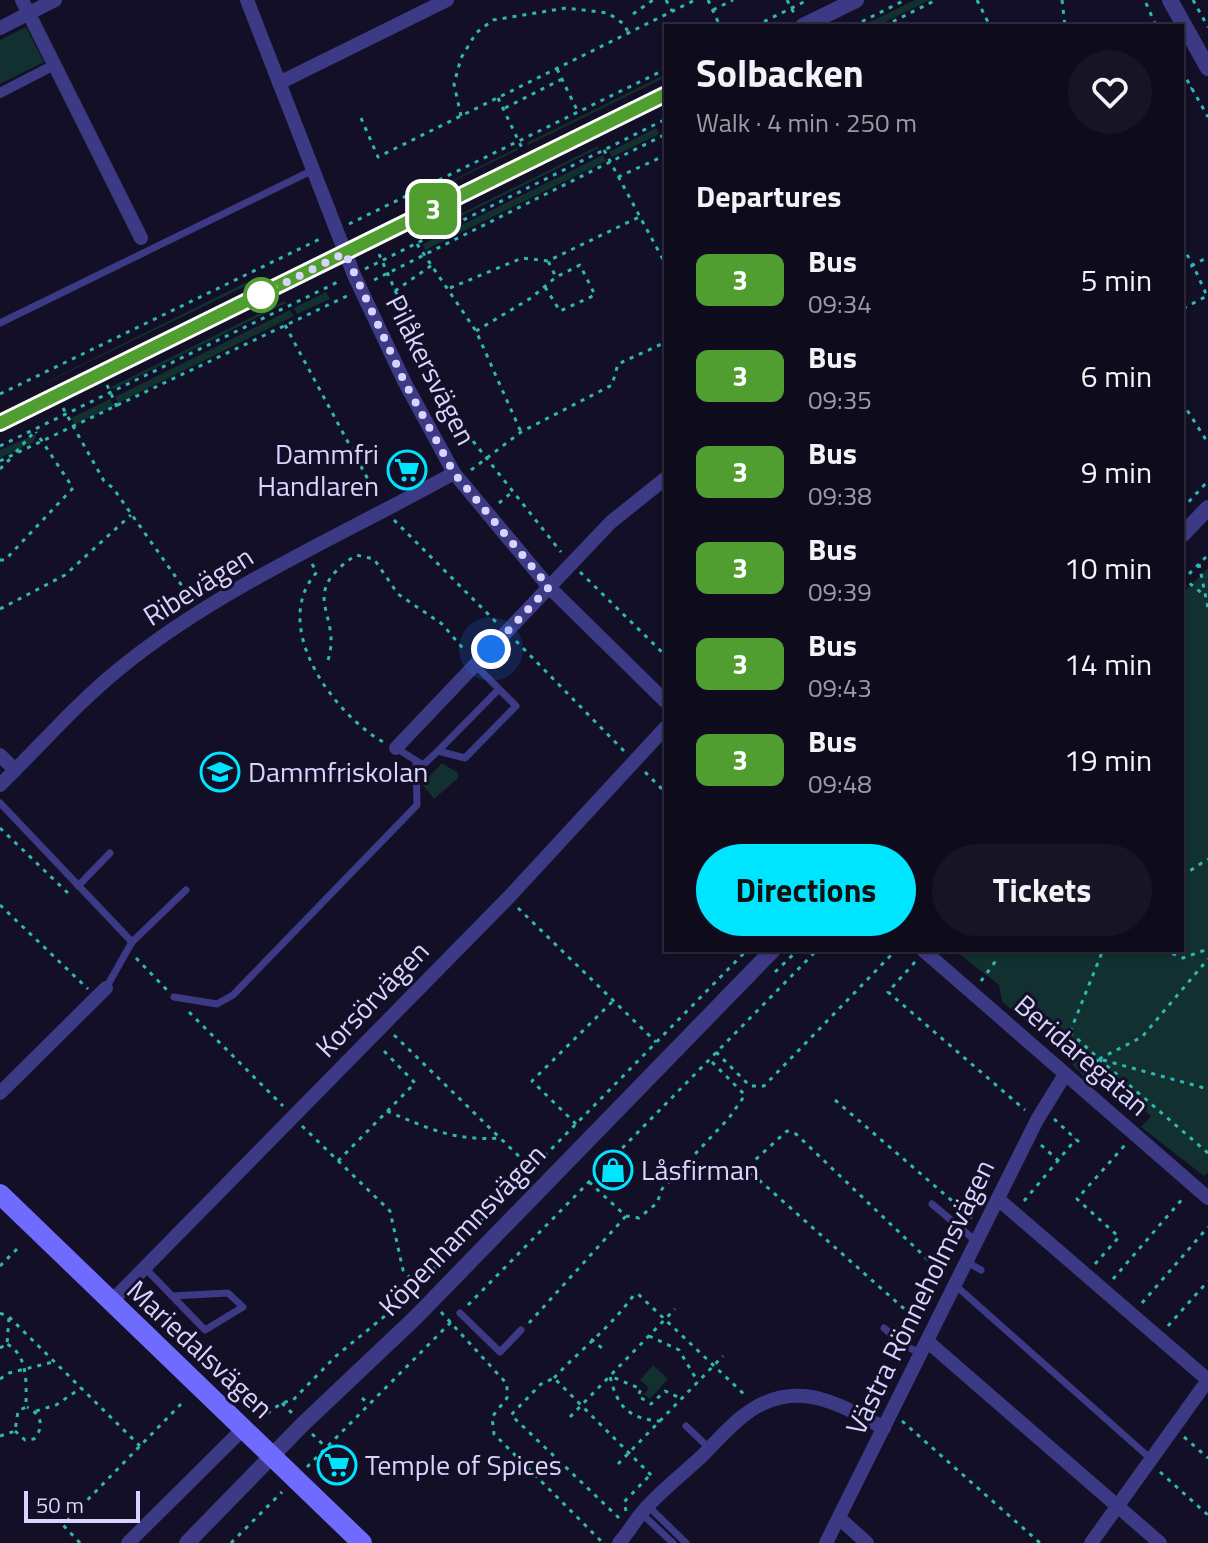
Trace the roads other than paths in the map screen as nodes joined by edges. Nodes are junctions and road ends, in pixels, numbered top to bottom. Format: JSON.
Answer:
{"nodes":[{"id":1,"x":55,"y":0,"type":"edge"},
{"id":2,"x":247,"y":0,"type":"edge"},
{"id":3,"x":447,"y":0,"type":"edge"},
{"id":4,"x":856,"y":0,"type":"edge"},
{"id":5,"x":1170,"y":0,"type":"edge"},
{"id":6,"x":25,"y":7,"type":"edge"},
{"id":7,"x":807,"y":24,"type":"edge"},
{"id":8,"x":1183,"y":24,"type":"edge"},
{"id":9,"x":1184,"y":25,"type":"edge"},
{"id":10,"x":0,"y":28,"type":"edge"},
{"id":11,"x":54,"y":65,"type":"junction"},
{"id":12,"x":1208,"y":68,"type":"edge"},
{"id":13,"x":279,"y":83,"type":"junction"},
{"id":14,"x":0,"y":93,"type":"edge"},
{"id":15,"x":664,"y":95,"type":"edge"},
{"id":16,"x":311,"y":171,"type":"junction"},
{"id":17,"x":141,"y":238,"type":"dead end"},
{"id":18,"x":345,"y":253,"type":"junction"},
{"id":19,"x":0,"y":323,"type":"edge"},
{"id":20,"x":0,"y":423,"type":"edge"},
{"id":21,"x":457,"y":477,"type":"junction"},
{"id":22,"x":664,"y":480,"type":"edge"},
{"id":23,"x":1208,"y":508,"type":"edge"},
{"id":24,"x":1184,"y":533,"type":"edge"},
{"id":25,"x":549,"y":587,"type":"junction"},
{"id":26,"x":475,"y":665,"type":"junction"},
{"id":27,"x":499,"y":689,"type":"junction"},
{"id":28,"x":664,"y":700,"type":"edge"},
{"id":29,"x":664,"y":729,"type":"edge"},
{"id":30,"x":396,"y":748,"type":"joint"},
{"id":31,"x":438,"y":751,"type":"junction"},
{"id":32,"x":0,"y":755,"type":"edge"},
{"id":33,"x":416,"y":761,"type":"junction"},
{"id":34,"x":15,"y":770,"type":"junction"},
{"id":35,"x":0,"y":785,"type":"edge"},
{"id":36,"x":0,"y":803,"type":"edge"},
{"id":37,"x":110,"y":853,"type":"dead end"},
{"id":38,"x":78,"y":886,"type":"junction"},
{"id":39,"x":186,"y":890,"type":"dead end"},
{"id":40,"x":132,"y":942,"type":"junction"},
{"id":41,"x":771,"y":952,"type":"edge"},
{"id":42,"x":925,"y":952,"type":"edge"},
{"id":43,"x":101,"y":992,"type":"joint"},
{"id":44,"x":174,"y":997,"type":"road end"},
{"id":45,"x":1070,"y":1081,"type":"junction"},
{"id":46,"x":0,"y":1093,"type":"edge"},
{"id":47,"x":0,"y":1194,"type":"edge"},
{"id":48,"x":1208,"y":1198,"type":"edge"},
{"id":49,"x":998,"y":1199,"type":"junction"},
{"id":50,"x":932,"y":1204,"type":"dead end"},
{"id":51,"x":980,"y":1236,"type":"junction"},
{"id":52,"x":967,"y":1262,"type":"junction"},
{"id":53,"x":145,"y":1268,"type":"junction"},
{"id":54,"x":981,"y":1270,"type":"dead end"},
{"id":55,"x":955,"y":1285,"type":"junction"},
{"id":56,"x":172,"y":1296,"type":"junction"},
{"id":57,"x":110,"y":1303,"type":"junction"},
{"id":58,"x":460,"y":1313,"type":"road end"},
{"id":59,"x":884,"y":1328,"type":"dead end"},
{"id":60,"x":521,"y":1330,"type":"road end"},
{"id":61,"x":927,"y":1342,"type":"junction"},
{"id":62,"x":1208,"y":1380,"type":"edge"},
{"id":63,"x":686,"y":1426,"type":"dead end"},
{"id":64,"x":244,"y":1428,"type":"junction"},
{"id":65,"x":884,"y":1428,"type":"junction"},
{"id":66,"x":709,"y":1448,"type":"junction"},
{"id":67,"x":272,"y":1455,"type":"junction"},
{"id":68,"x":1150,"y":1461,"type":"junction"},
{"id":69,"x":1117,"y":1507,"type":"junction"},
{"id":70,"x":639,"y":1511,"type":"junction"},
{"id":71,"x":839,"y":1518,"type":"junction"},
{"id":72,"x":128,"y":1543,"type":"edge"},
{"id":73,"x":187,"y":1543,"type":"edge"},
{"id":74,"x":362,"y":1543,"type":"edge"},
{"id":75,"x":619,"y":1543,"type":"edge"},
{"id":76,"x":673,"y":1543,"type":"edge"},
{"id":77,"x":686,"y":1543,"type":"edge"},
{"id":78,"x":826,"y":1543,"type":"edge"},
{"id":79,"x":867,"y":1543,"type":"edge"},
{"id":80,"x":1091,"y":1543,"type":"edge"},
{"id":81,"x":1160,"y":1543,"type":"edge"}],
"edges":[{"from":1,"to":6,"type":"street"},
{"from":2,"to":13,"type":"street","name":"Pilåkersvägen"},
{"from":3,"to":13,"type":"street"},
{"from":4,"to":7,"type":"street"},
{"from":5,"to":8,"type":"street"},
{"from":6,"to":10,"type":"street"},
{"from":6,"to":11,"type":"street"},
{"from":9,"to":12,"type":"street"},
{"from":11,"to":14,"type":"street"},
{"from":11,"to":17,"type":"street"},
{"from":13,"to":16,"type":"street","name":"Pilåkersvägen"},
{"from":15,"to":18,"type":"street"},
{"from":16,"to":18,"type":"street","name":"Pilåkersvägen"},
{"from":16,"to":19,"type":"lane"},
{"from":18,"to":20,"type":"street"},
{"from":18,"to":21,"type":"street","name":"Pilåkersvägen"},
{"from":21,"to":25,"type":"street","name":"Pilåkersvägen"},
{"from":21,"to":34,"type":"street","name":"Ribevägen"},
{"from":22,"to":25,"type":"street"},
{"from":23,"to":24,"type":"street"},
{"from":25,"to":26,"type":"street"},
{"from":25,"to":28,"type":"street","name":"Pilåkersvägen"},
{"from":26,"to":27,"type":"lane"},
{"from":26,"to":30,"type":"street"},
{"from":27,"to":31,"type":"lane"},
{"from":27,"to":31,"type":"lane"},
{"from":29,"to":53,"type":"street","name":"Korsörvägen"},
{"from":30,"to":33,"type":"lane"},
{"from":31,"to":33,"type":"lane"},
{"from":32,"to":34,"type":"street"},
{"from":33,"to":44,"type":"lane"},
{"from":34,"to":35,"type":"street","name":"Ribevägen"},
{"from":36,"to":38,"type":"lane"},
{"from":37,"to":38,"type":"lane"},
{"from":38,"to":40,"type":"lane"},
{"from":39,"to":40,"type":"lane"},
{"from":40,"to":43,"type":"lane"},
{"from":41,"to":67,"type":"street","name":"Köpenhamnsvägen"},
{"from":42,"to":45,"type":"street","name":"Beridaregatan"},
{"from":43,"to":46,"type":"street"},
{"from":45,"to":48,"type":"street","name":"Beridaregatan"},
{"from":45,"to":49,"type":"street","name":"Västra Rönneholmsvägen"},
{"from":47,"to":57,"type":"main road","name":"Mariedalsvägen"},
{"from":49,"to":51,"type":"street","name":"Västra Rönneholmsvägen"},
{"from":49,"to":62,"type":"street"},
{"from":50,"to":51,"type":"lane"},
{"from":51,"to":52,"type":"street","name":"Västra Rönneholmsvägen"},
{"from":52,"to":54,"type":"lane"},
{"from":52,"to":55,"type":"street","name":"Västra Rönneholmsvägen"},
{"from":53,"to":56,"type":"lane"},
{"from":53,"to":57,"type":"street","name":"Korsörvägen"},
{"from":55,"to":61,"type":"street","name":"Västra Rönneholmsvägen"},
{"from":55,"to":68,"type":"lane"},
{"from":56,"to":56,"type":"lane"},
{"from":57,"to":64,"type":"main road","name":"Mariedalsvägen"},
{"from":58,"to":60,"type":"lane"},
{"from":59,"to":61,"type":"lane"},
{"from":61,"to":65,"type":"street","name":"Västra Rönneholmsvägen"},
{"from":61,"to":69,"type":"street"},
{"from":62,"to":68,"type":"street"},
{"from":63,"to":66,"type":"lane"},
{"from":64,"to":67,"type":"main road","name":"Mariedalsvägen"},
{"from":64,"to":72,"type":"street"},
{"from":65,"to":66,"type":"street"},
{"from":65,"to":71,"type":"street","name":"Västra Rönneholmsvägen"},
{"from":66,"to":70,"type":"street"},
{"from":67,"to":73,"type":"street","name":"Köpenhamnsvägen"},
{"from":67,"to":74,"type":"main road","name":"Mariedalsvägen"},
{"from":68,"to":69,"type":"street"},
{"from":69,"to":80,"type":"street"},
{"from":69,"to":81,"type":"street"},
{"from":70,"to":75,"type":"street"},
{"from":70,"to":76,"type":"lane"},
{"from":70,"to":77,"type":"lane"},
{"from":71,"to":78,"type":"street","name":"Västra Rönneholmsvägen"},
{"from":71,"to":79,"type":"street"}]}
